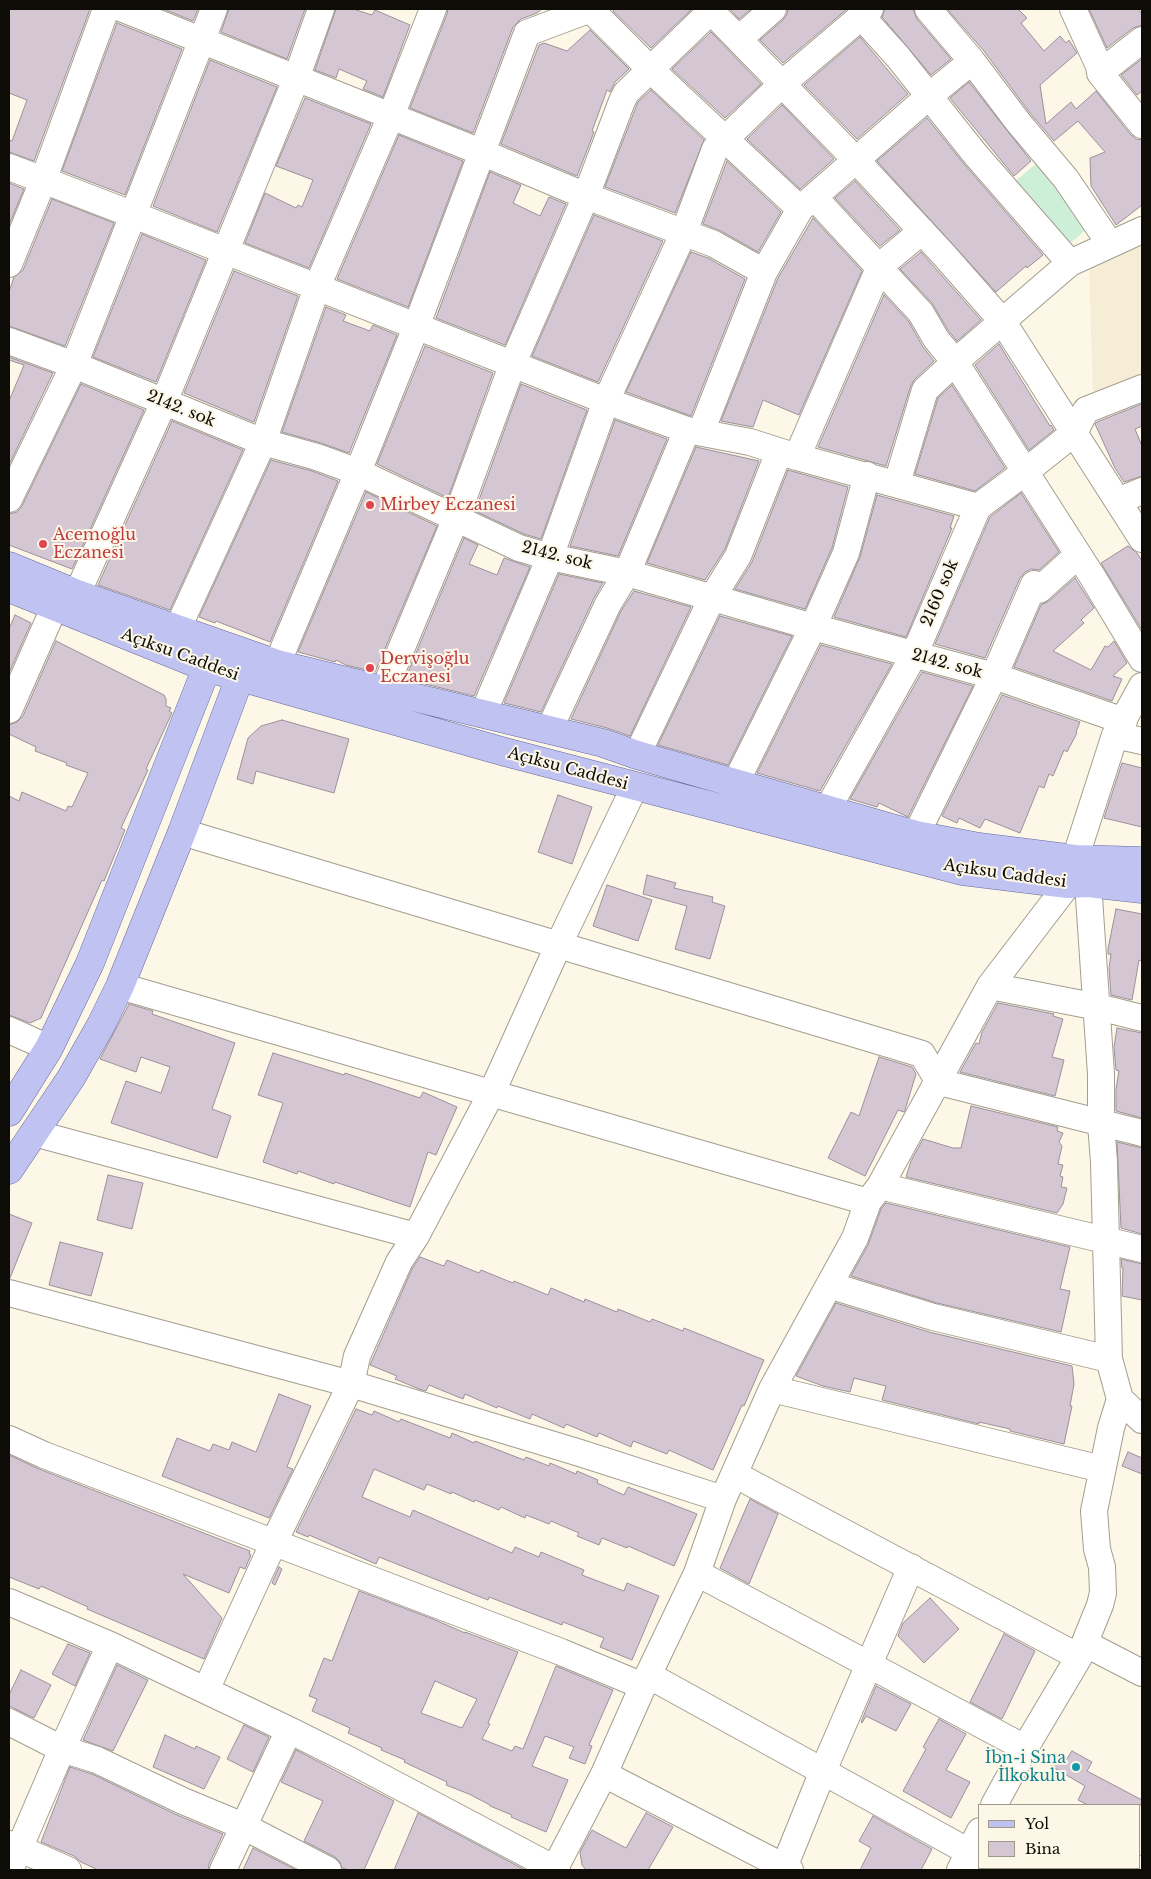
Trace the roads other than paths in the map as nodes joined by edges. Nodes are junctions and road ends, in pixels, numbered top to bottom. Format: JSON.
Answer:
{"nodes":[{"id":1,"x":106,"y":9,"type":"edge"},
{"id":2,"x":123,"y":9,"type":"edge"},
{"id":3,"x":214,"y":9,"type":"edge"},
{"id":4,"x":321,"y":9,"type":"edge"},
{"id":5,"x":433,"y":9,"type":"edge"},
{"id":6,"x":591,"y":9,"type":"edge"},
{"id":7,"x":773,"y":9,"type":"edge"},
{"id":8,"x":928,"y":9,"type":"edge"},
{"id":9,"x":710,"y":10,"type":"edge"},
{"id":10,"x":1071,"y":10,"type":"edge"},
{"id":11,"x":865,"y":12,"type":"edge"},
{"id":12,"x":739,"y":40,"type":"junction"},
{"id":13,"x":1142,"y":40,"type":"edge"},
{"id":14,"x":202,"y":42,"type":"junction"},
{"id":15,"x":972,"y":61,"type":"junction"},
{"id":16,"x":650,"y":69,"type":"junction"},
{"id":17,"x":1100,"y":73,"type":"junction"},
{"id":18,"x":296,"y":79,"type":"junction"},
{"id":19,"x":783,"y":83,"type":"junction"},
{"id":20,"x":928,"y":97,"type":"junction"},
{"id":21,"x":391,"y":116,"type":"junction"},
{"id":22,"x":1142,"y":125,"type":"edge"},
{"id":23,"x":725,"y":138,"type":"junction"},
{"id":24,"x":481,"y":152,"type":"junction"},
{"id":25,"x":856,"y":160,"type":"junction"},
{"id":26,"x":9,"y":167,"type":"edge"},
{"id":27,"x":43,"y":181,"type":"junction"},
{"id":28,"x":586,"y":196,"type":"junction"},
{"id":29,"x":807,"y":203,"type":"junction"},
{"id":30,"x":134,"y":214,"type":"junction"},
{"id":31,"x":1142,"y":230,"type":"edge"},
{"id":32,"x":922,"y":231,"type":"junction"},
{"id":33,"x":684,"y":232,"type":"junction"},
{"id":34,"x":1110,"y":244,"type":"junction"},
{"id":35,"x":225,"y":251,"type":"junction"},
{"id":36,"x":1070,"y":263,"type":"junction"},
{"id":37,"x":9,"y":264,"type":"edge"},
{"id":38,"x":880,"y":266,"type":"junction"},
{"id":39,"x":764,"y":272,"type":"junction"},
{"id":40,"x":318,"y":287,"type":"junction"},
{"id":41,"x":1003,"y":322,"type":"junction"},
{"id":42,"x":416,"y":327,"type":"junction"},
{"id":43,"x":9,"y":341,"type":"edge"},
{"id":44,"x":955,"y":362,"type":"junction"},
{"id":45,"x":513,"y":363,"type":"junction"},
{"id":46,"x":74,"y":366,"type":"junction"},
{"id":47,"x":1142,"y":388,"type":"edge"},
{"id":48,"x":606,"y":401,"type":"junction"},
{"id":49,"x":164,"y":402,"type":"junction"},
{"id":50,"x":694,"y":431,"type":"junction"},
{"id":51,"x":1074,"y":433,"type":"junction"},
{"id":52,"x":263,"y":442,"type":"junction"},
{"id":53,"x":788,"y":454,"type":"junction"},
{"id":54,"x":358,"y":472,"type":"junction"},
{"id":55,"x":1026,"y":472,"type":"junction"},
{"id":56,"x":867,"y":475,"type":"junction"},
{"id":57,"x":897,"y":483,"type":"junction"},
{"id":58,"x":1142,"y":491,"type":"edge"},
{"id":59,"x":9,"y":500,"type":"edge"},
{"id":60,"x":1118,"y":502,"type":"junction"},
{"id":61,"x":978,"y":507,"type":"junction"},
{"id":62,"x":456,"y":518,"type":"junction"},
{"id":63,"x":1142,"y":539,"type":"edge"},
{"id":64,"x":1078,"y":555,"type":"junction"},
{"id":65,"x":550,"y":557,"type":"junction"},
{"id":66,"x":9,"y":566,"type":"edge"},
{"id":67,"x":627,"y":573,"type":"junction"},
{"id":68,"x":9,"y":588,"type":"edge"},
{"id":69,"x":712,"y":598,"type":"junction"},
{"id":70,"x":66,"y":601,"type":"junction"},
{"id":71,"x":813,"y":627,"type":"junction"},
{"id":72,"x":177,"y":630,"type":"junction"},
{"id":73,"x":914,"y":655,"type":"junction"},
{"id":74,"x":212,"y":656,"type":"junction"},
{"id":75,"x":1142,"y":659,"type":"edge"},
{"id":76,"x":277,"y":664,"type":"junction"},
{"id":77,"x":244,"y":666,"type":"junction"},
{"id":78,"x":994,"y":676,"type":"junction"},
{"id":79,"x":384,"y":690,"type":"junction"},
{"id":80,"x":1140,"y":694,"type":"edge"},
{"id":81,"x":9,"y":710,"type":"edge"},
{"id":82,"x":483,"y":714,"type":"junction"},
{"id":83,"x":1119,"y":728,"type":"junction"},
{"id":84,"x":549,"y":730,"type":"junction"},
{"id":85,"x":1142,"y":741,"type":"edge"},
{"id":86,"x":638,"y":755,"type":"junction"},
{"id":87,"x":735,"y":784,"type":"junction"},
{"id":88,"x":635,"y":786,"type":"junction"},
{"id":89,"x":827,"y":810,"type":"junction"},
{"id":90,"x":182,"y":832,"type":"junction"},
{"id":91,"x":916,"y":835,"type":"junction"},
{"id":92,"x":1142,"y":861,"type":"edge"},
{"id":93,"x":1077,"y":875,"type":"junction"},
{"id":94,"x":1142,"y":889,"type":"edge"},
{"id":95,"x":558,"y":946,"type":"junction"},
{"id":96,"x":120,"y":986,"type":"junction"},
{"id":97,"x":990,"y":986,"type":"junction"},
{"id":98,"x":1098,"y":1007,"type":"junction"},
{"id":99,"x":1142,"y":1018,"type":"edge"},
{"id":100,"x":9,"y":1030,"type":"edge"},
{"id":101,"x":49,"y":1048,"type":"junction"},
{"id":102,"x":939,"y":1082,"type":"junction"},
{"id":103,"x":492,"y":1092,"type":"junction"},
{"id":104,"x":9,"y":1112,"type":"edge"},
{"id":105,"x":1101,"y":1124,"type":"junction"},
{"id":106,"x":34,"y":1133,"type":"junction"},
{"id":107,"x":1142,"y":1133,"type":"edge"},
{"id":108,"x":9,"y":1170,"type":"edge"},
{"id":109,"x":874,"y":1194,"type":"junction"},
{"id":110,"x":416,"y":1236,"type":"junction"},
{"id":111,"x":1106,"y":1240,"type":"junction"},
{"id":112,"x":1142,"y":1248,"type":"edge"},
{"id":113,"x":830,"y":1285,"type":"junction"},
{"id":114,"x":9,"y":1293,"type":"edge"},
{"id":115,"x":1110,"y":1359,"type":"junction"},
{"id":116,"x":350,"y":1384,"type":"junction"},
{"id":117,"x":772,"y":1389,"type":"junction"},
{"id":118,"x":1120,"y":1399,"type":"junction"},
{"id":119,"x":1142,"y":1420,"type":"edge"},
{"id":120,"x":9,"y":1439,"type":"edge"},
{"id":121,"x":1102,"y":1469,"type":"junction"},
{"id":122,"x":734,"y":1474,"type":"junction"},
{"id":123,"x":723,"y":1499,"type":"junction"},
{"id":124,"x":274,"y":1542,"type":"junction"},
{"id":125,"x":911,"y":1567,"type":"junction"},
{"id":126,"x":697,"y":1573,"type":"junction"},
{"id":127,"x":9,"y":1602,"type":"edge"},
{"id":128,"x":110,"y":1645,"type":"junction"},
{"id":129,"x":1082,"y":1650,"type":"junction"},
{"id":130,"x":870,"y":1666,"type":"junction"},
{"id":131,"x":1142,"y":1672,"type":"edge"},
{"id":132,"x":645,"y":1681,"type":"junction"},
{"id":133,"x":206,"y":1690,"type":"junction"},
{"id":134,"x":9,"y":1722,"type":"edge"},
{"id":135,"x":290,"y":1730,"type":"junction"},
{"id":136,"x":1025,"y":1748,"type":"junction"},
{"id":137,"x":62,"y":1749,"type":"junction"},
{"id":138,"x":823,"y":1771,"type":"junction"},
{"id":139,"x":604,"y":1774,"type":"junction"},
{"id":140,"x":995,"y":1804,"type":"edge"},
{"id":141,"x":243,"y":1826,"type":"junction"},
{"id":142,"x":972,"y":1853,"type":"edge"},
{"id":143,"x":13,"y":1854,"type":"edge"},
{"id":144,"x":786,"y":1869,"type":"edge"},
{"id":145,"x":68,"y":1870,"type":"edge"},
{"id":146,"x":223,"y":1870,"type":"edge"},
{"id":147,"x":328,"y":1870,"type":"edge"},
{"id":148,"x":555,"y":1870,"type":"edge"}],
"edges":[{"from":1,"to":27,"type":"street"},
{"from":2,"to":14,"type":"street"},
{"from":3,"to":14,"type":"street"},
{"from":4,"to":18,"type":"street"},
{"from":5,"to":21,"type":"street"},
{"from":6,"to":16,"type":"street"},
{"from":6,"to":24,"type":"street"},
{"from":7,"to":12,"type":"street"},
{"from":8,"to":15,"type":"street"},
{"from":9,"to":12,"type":"street"},
{"from":9,"to":16,"type":"street"},
{"from":10,"to":17,"type":"street"},
{"from":11,"to":19,"type":"street"},
{"from":11,"to":20,"type":"street"},
{"from":12,"to":19,"type":"street"},
{"from":13,"to":17,"type":"street"},
{"from":14,"to":18,"type":"street"},
{"from":14,"to":30,"type":"street"},
{"from":15,"to":20,"type":"street"},
{"from":15,"to":34,"type":"street"},
{"from":16,"to":23,"type":"street"},
{"from":16,"to":28,"type":"street"},
{"from":17,"to":22,"type":"street"},
{"from":18,"to":21,"type":"street"},
{"from":18,"to":35,"type":"street"},
{"from":19,"to":23,"type":"street"},
{"from":19,"to":25,"type":"street"},
{"from":20,"to":25,"type":"street"},
{"from":20,"to":36,"type":"street"},
{"from":21,"to":24,"type":"street"},
{"from":21,"to":40,"type":"street"},
{"from":23,"to":29,"type":"street"},
{"from":23,"to":33,"type":"street"},
{"from":24,"to":28,"type":"street"},
{"from":24,"to":42,"type":"street"},
{"from":25,"to":29,"type":"street"},
{"from":25,"to":32,"type":"street"},
{"from":26,"to":27,"type":"street"},
{"from":27,"to":30,"type":"street"},
{"from":27,"to":37,"type":"street"},
{"from":28,"to":33,"type":"street"},
{"from":28,"to":45,"type":"street"},
{"from":29,"to":38,"type":"street"},
{"from":29,"to":39,"type":"street"},
{"from":30,"to":35,"type":"street"},
{"from":30,"to":46,"type":"street"},
{"from":31,"to":34,"type":"street"},
{"from":32,"to":38,"type":"street"},
{"from":32,"to":41,"type":"street"},
{"from":33,"to":39,"type":"street"},
{"from":33,"to":48,"type":"street"},
{"from":34,"to":36,"type":"street"},
{"from":35,"to":40,"type":"street"},
{"from":35,"to":49,"type":"street"},
{"from":36,"to":41,"type":"street"},
{"from":38,"to":44,"type":"street"},
{"from":38,"to":53,"type":"street"},
{"from":39,"to":50,"type":"street"},
{"from":40,"to":42,"type":"street"},
{"from":40,"to":52,"type":"street"},
{"from":41,"to":44,"type":"street"},
{"from":41,"to":51,"type":"street"},
{"from":42,"to":45,"type":"street"},
{"from":42,"to":54,"type":"street"},
{"from":43,"to":46,"type":"street","name":"2142. sok"},
{"from":44,"to":55,"type":"street"},
{"from":44,"to":57,"type":"street"},
{"from":45,"to":48,"type":"street"},
{"from":45,"to":62,"type":"street"},
{"from":46,"to":49,"type":"street","name":"2142. sok"},
{"from":46,"to":59,"type":"street"},
{"from":47,"to":51,"type":"street"},
{"from":48,"to":50,"type":"street"},
{"from":48,"to":65,"type":"street"},
{"from":49,"to":52,"type":"street","name":"2142. sok"},
{"from":49,"to":70,"type":"street"},
{"from":50,"to":53,"type":"street"},
{"from":50,"to":67,"type":"street"},
{"from":51,"to":55,"type":"street"},
{"from":51,"to":60,"type":"street"},
{"from":52,"to":54,"type":"street","name":"2142. sok"},
{"from":52,"to":72,"type":"street"},
{"from":53,"to":56,"type":"street"},
{"from":53,"to":69,"type":"street"},
{"from":54,"to":62,"type":"street","name":"2142. sok"},
{"from":54,"to":76,"type":"street"},
{"from":55,"to":61,"type":"street"},
{"from":55,"to":64,"type":"street"},
{"from":56,"to":57,"type":"street"},
{"from":56,"to":71,"type":"street"},
{"from":57,"to":61,"type":"street"},
{"from":58,"to":60,"type":"street"},
{"from":60,"to":63,"type":"street"},
{"from":61,"to":73,"type":"street","name":"2160 sok"},
{"from":62,"to":65,"type":"street","name":"2142. sok"},
{"from":62,"to":79,"type":"street"},
{"from":64,"to":75,"type":"street"},
{"from":64,"to":78,"type":"street"},
{"from":65,"to":67,"type":"street","name":"2142. sok"},
{"from":65,"to":82,"type":"street"},
{"from":66,"to":70,"type":"main road","name":"Açıksu Caddesi"},
{"from":67,"to":69,"type":"street","name":"2142. sok"},
{"from":67,"to":84,"type":"street"},
{"from":68,"to":70,"type":"main road","name":"Açıksu Caddesi"},
{"from":69,"to":71,"type":"street","name":"2142. sok"},
{"from":69,"to":86,"type":"street"},
{"from":70,"to":72,"type":"main road","name":"Açıksu Caddesi"},
{"from":70,"to":74,"type":"main road","name":"Açıksu Caddesi"},
{"from":70,"to":81,"type":"street"},
{"from":71,"to":73,"type":"street","name":"2142. sok"},
{"from":71,"to":87,"type":"street"},
{"from":72,"to":74,"type":"main road","name":"Açıksu Caddesi"},
{"from":73,"to":78,"type":"street","name":"2142. sok"},
{"from":73,"to":89,"type":"street","name":"2160 sok"},
{"from":74,"to":77,"type":"main road","name":"Açıksu Caddesi"},
{"from":74,"to":101,"type":"main road"},
{"from":76,"to":77,"type":"main road","name":"Açıksu Caddesi"},
{"from":76,"to":79,"type":"main road","name":"Açıksu Caddesi"},
{"from":77,"to":88,"type":"main road","name":"Açıksu Caddesi"},
{"from":77,"to":90,"type":"main road"},
{"from":78,"to":83,"type":"street","name":"2142. sok"},
{"from":78,"to":91,"type":"street"},
{"from":79,"to":82,"type":"main road","name":"Açıksu Caddesi"},
{"from":80,"to":83,"type":"street"},
{"from":82,"to":84,"type":"main road","name":"Açıksu Caddesi"},
{"from":83,"to":85,"type":"street","name":"2142. sok"},
{"from":83,"to":93,"type":"street"},
{"from":84,"to":86,"type":"main road","name":"Açıksu Caddesi"},
{"from":86,"to":87,"type":"main road","name":"Açıksu Caddesi"},
{"from":87,"to":89,"type":"main road","name":"Açıksu Caddesi"},
{"from":88,"to":93,"type":"main road","name":"Açıksu Caddesi"},
{"from":88,"to":95,"type":"street"},
{"from":89,"to":91,"type":"main road","name":"Açıksu Caddesi"},
{"from":90,"to":95,"type":"street"},
{"from":90,"to":96,"type":"main road"},
{"from":91,"to":93,"type":"main road","name":"Açıksu Caddesi"},
{"from":92,"to":93,"type":"main road","name":"Açıksu Caddesi"},
{"from":93,"to":94,"type":"main road","name":"Açıksu Caddesi"},
{"from":93,"to":97,"type":"street"},
{"from":93,"to":98,"type":"street"},
{"from":95,"to":102,"type":"street"},
{"from":95,"to":103,"type":"street"},
{"from":96,"to":103,"type":"street"},
{"from":96,"to":106,"type":"main road"},
{"from":97,"to":98,"type":"street"},
{"from":97,"to":102,"type":"street"},
{"from":98,"to":99,"type":"street"},
{"from":98,"to":105,"type":"street"},
{"from":100,"to":101,"type":"street"},
{"from":101,"to":104,"type":"main road"},
{"from":102,"to":105,"type":"street"},
{"from":102,"to":109,"type":"street"},
{"from":103,"to":109,"type":"street"},
{"from":103,"to":110,"type":"street"},
{"from":105,"to":107,"type":"street"},
{"from":105,"to":111,"type":"street"},
{"from":106,"to":108,"type":"main road"},
{"from":106,"to":110,"type":"street"},
{"from":109,"to":111,"type":"street"},
{"from":109,"to":113,"type":"street"},
{"from":110,"to":116,"type":"street"},
{"from":111,"to":112,"type":"street"},
{"from":111,"to":115,"type":"street"},
{"from":113,"to":115,"type":"street"},
{"from":113,"to":117,"type":"street"},
{"from":114,"to":116,"type":"street"},
{"from":115,"to":118,"type":"street"},
{"from":116,"to":123,"type":"street"},
{"from":116,"to":124,"type":"street"},
{"from":117,"to":121,"type":"street"},
{"from":117,"to":122,"type":"street"},
{"from":118,"to":119,"type":"street"},
{"from":118,"to":121,"type":"street"},
{"from":120,"to":124,"type":"street"},
{"from":121,"to":129,"type":"street"},
{"from":122,"to":123,"type":"street"},
{"from":122,"to":125,"type":"street"},
{"from":123,"to":126,"type":"street"},
{"from":124,"to":132,"type":"street"},
{"from":124,"to":133,"type":"street"},
{"from":125,"to":129,"type":"street"},
{"from":125,"to":130,"type":"street"},
{"from":126,"to":130,"type":"street"},
{"from":126,"to":132,"type":"street"},
{"from":127,"to":128,"type":"street"},
{"from":128,"to":133,"type":"street"},
{"from":128,"to":137,"type":"street"},
{"from":129,"to":131,"type":"street"},
{"from":129,"to":136,"type":"street"},
{"from":130,"to":136,"type":"street"},
{"from":130,"to":138,"type":"street"},
{"from":132,"to":138,"type":"street"},
{"from":132,"to":139,"type":"street"},
{"from":133,"to":135,"type":"street"},
{"from":134,"to":137,"type":"street"},
{"from":135,"to":141,"type":"street"},
{"from":135,"to":148,"type":"street"},
{"from":136,"to":140,"type":"street"},
{"from":137,"to":141,"type":"street"},
{"from":137,"to":143,"type":"street"},
{"from":138,"to":142,"type":"street"},
{"from":138,"to":144,"type":"street"},
{"from":139,"to":144,"type":"street"},
{"from":139,"to":148,"type":"street"},
{"from":141,"to":146,"type":"street"},
{"from":141,"to":147,"type":"street"},
{"from":143,"to":145,"type":"street"}]}
